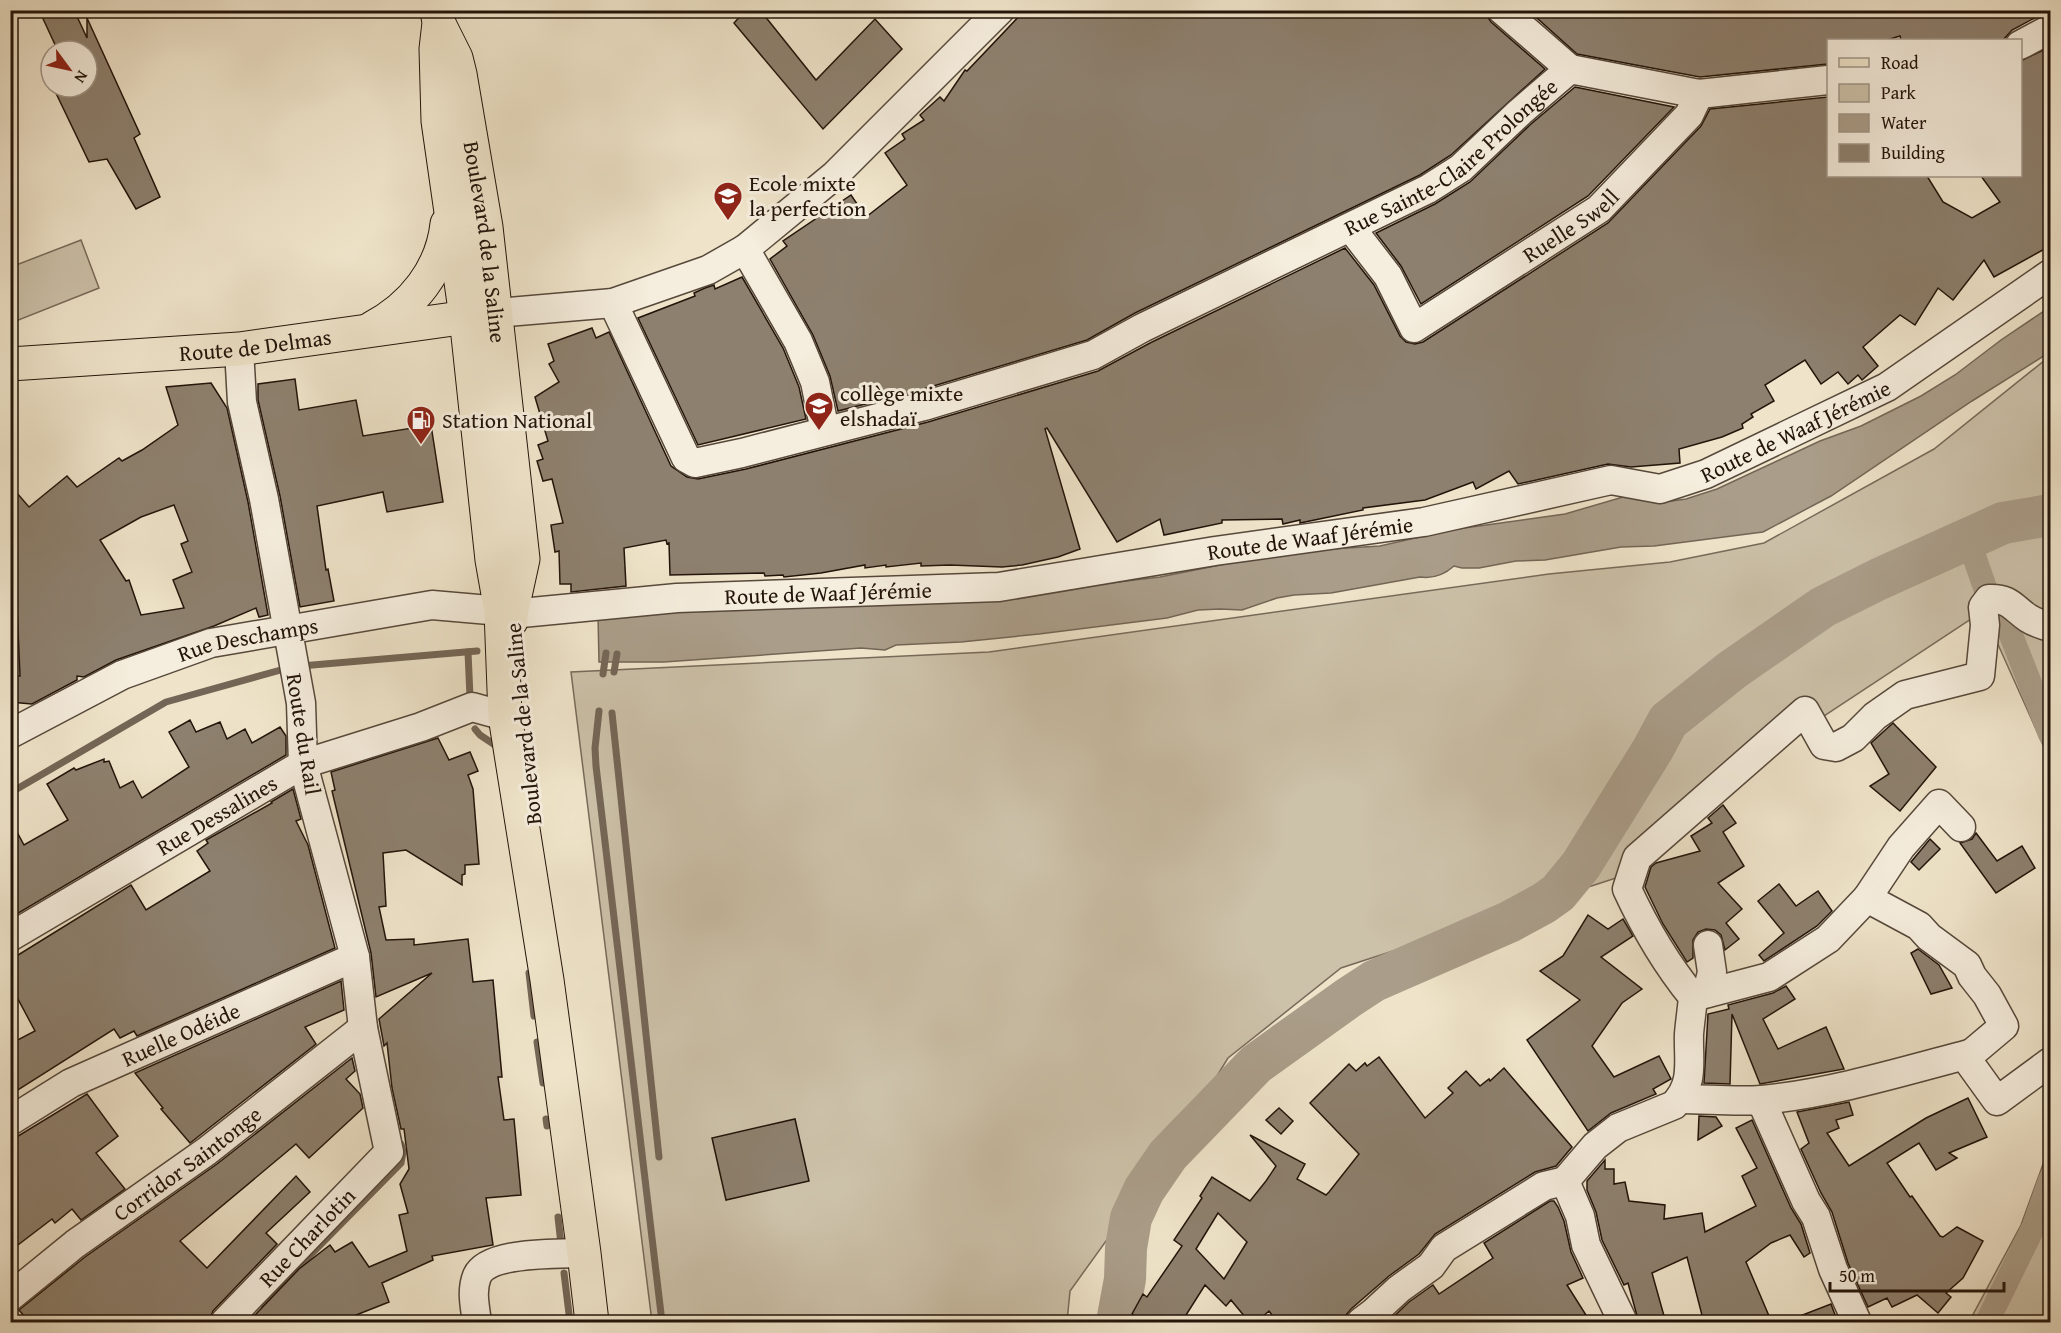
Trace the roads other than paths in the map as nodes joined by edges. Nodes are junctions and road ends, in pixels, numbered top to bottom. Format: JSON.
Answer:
{"nodes":[{"id":1,"x":1000,"y":10,"type":"edge"},
{"id":2,"x":1502,"y":10,"type":"edge"},
{"id":3,"x":438,"y":17,"type":"edge"},
{"id":4,"x":2050,"y":29,"type":"edge"},
{"id":5,"x":2022,"y":44,"type":"edge"},
{"id":6,"x":1570,"y":69,"type":"junction"},
{"id":7,"x":1827,"y":80,"type":"edge"},
{"id":8,"x":1699,"y":94,"type":"junction"},
{"id":9,"x":449,"y":209,"type":"junction"},
{"id":10,"x":1351,"y":228,"type":"junction"},
{"id":11,"x":745,"y":249,"type":"junction"},
{"id":12,"x":2050,"y":274,"type":"edge"},
{"id":13,"x":613,"y":303,"type":"junction"},
{"id":14,"x":482,"y":315,"type":"junction"},
{"id":15,"x":365,"y":331,"type":"junction"},
{"id":16,"x":239,"y":349,"type":"junction"},
{"id":17,"x":10,"y":364,"type":"edge"},
{"id":18,"x":825,"y":431,"type":"junction"},
{"id":19,"x":506,"y":612,"type":"junction"},
{"id":20,"x":2050,"y":627,"type":"edge"},
{"id":21,"x":289,"y":643,"type":"junction"},
{"id":22,"x":505,"y":716,"type":"junction"},
{"id":23,"x":10,"y":734,"type":"edge"},
{"id":24,"x":303,"y":764,"type":"junction"},
{"id":25,"x":1961,"y":827,"type":"dead end"},
{"id":26,"x":1867,"y":898,"type":"junction"},
{"id":27,"x":10,"y":937,"type":"edge"},
{"id":28,"x":1708,"y":945,"type":"dead end"},
{"id":29,"x":355,"y":957,"type":"junction"},
{"id":30,"x":1700,"y":995,"type":"junction"},
{"id":31,"x":363,"y":1029,"type":"junction"},
{"id":32,"x":1966,"y":1058,"type":"junction"},
{"id":33,"x":2050,"y":1062,"type":"edge"},
{"id":34,"x":1679,"y":1099,"type":"junction"},
{"id":35,"x":1761,"y":1100,"type":"junction"},
{"id":36,"x":10,"y":1121,"type":"edge"},
{"id":37,"x":389,"y":1152,"type":"joint"},
{"id":38,"x":1565,"y":1180,"type":"junction"},
{"id":39,"x":584,"y":1253,"type":"junction"},
{"id":40,"x":10,"y":1297,"type":"edge"},
{"id":41,"x":225,"y":1323,"type":"edge"},
{"id":42,"x":477,"y":1323,"type":"edge"},
{"id":43,"x":591,"y":1323,"type":"edge"},
{"id":44,"x":601,"y":1323,"type":"edge"},
{"id":45,"x":1361,"y":1323,"type":"edge"},
{"id":46,"x":1623,"y":1323,"type":"edge"},
{"id":47,"x":1857,"y":1323,"type":"edge"}],
"edges":[{"from":1,"to":11,"type":"street"},
{"from":2,"to":6,"type":"street"},
{"from":3,"to":9,"type":"main road","name":"Boulevard de la Saline"},
{"from":3,"to":14,"type":"main road","name":"Boulevard de la Saline"},
{"from":4,"to":5,"type":"street"},
{"from":6,"to":8,"type":"street","name":"Rue Sainte-Claire Prolongée"},
{"from":6,"to":10,"type":"street","name":"Rue Sainte-Claire Prolongée"},
{"from":7,"to":8,"type":"street","name":"Rue Sainte-Claire Prolongée"},
{"from":8,"to":10,"type":"street","name":"Ruelle Swell"},
{"from":9,"to":14,"type":"main road","name":"Boulevard de la Saline"},
{"from":9,"to":15,"type":"main road"},
{"from":10,"to":18,"type":"street","name":"Rue Sainte-Claire Prolongée"},
{"from":11,"to":13,"type":"street"},
{"from":11,"to":18,"type":"street"},
{"from":12,"to":19,"type":"street","name":"Route de Waaf Jérémie"},
{"from":13,"to":14,"type":"street"},
{"from":13,"to":18,"type":"street","name":"Rue Sainte-Claire Prolongée"},
{"from":14,"to":15,"type":"main road","name":"Route de Delmas"},
{"from":14,"to":19,"type":"main road","name":"Boulevard de la Saline"},
{"from":15,"to":16,"type":"main road","name":"Route de Delmas"},
{"from":16,"to":17,"type":"main road","name":"Route de Delmas"},
{"from":16,"to":21,"type":"street","name":"Route du Rail"},
{"from":19,"to":21,"type":"street","name":"Rue Deschamps"},
{"from":19,"to":22,"type":"main road","name":"Boulevard de la Saline"},
{"from":19,"to":44,"type":"main road","name":"Boulevard de la Saline"},
{"from":20,"to":30,"type":"street"},
{"from":21,"to":23,"type":"street","name":"Rue Deschamps"},
{"from":21,"to":24,"type":"street","name":"Route du Rail"},
{"from":22,"to":24,"type":"street","name":"Rue Dessalines"},
{"from":22,"to":39,"type":"main road","name":"Boulevard de la Saline"},
{"from":24,"to":27,"type":"street","name":"Rue Dessalines"},
{"from":24,"to":29,"type":"street","name":"Route du Rail"},
{"from":25,"to":26,"type":"street"},
{"from":26,"to":30,"type":"street"},
{"from":26,"to":32,"type":"street"},
{"from":28,"to":30,"type":"street"},
{"from":29,"to":31,"type":"street","name":"Route du Rail"},
{"from":29,"to":36,"type":"street","name":"Ruelle Odéide"},
{"from":30,"to":34,"type":"street"},
{"from":31,"to":37,"type":"street","name":"Route du Rail"},
{"from":31,"to":40,"type":"street","name":"Corridor Saintonge"},
{"from":32,"to":33,"type":"street"},
{"from":32,"to":35,"type":"street"},
{"from":34,"to":35,"type":"street"},
{"from":34,"to":38,"type":"street"},
{"from":35,"to":47,"type":"street"},
{"from":37,"to":41,"type":"street","name":"Rue Charlotin"},
{"from":38,"to":45,"type":"street"},
{"from":38,"to":46,"type":"street"},
{"from":39,"to":42,"type":"street"},
{"from":39,"to":43,"type":"main road","name":"Boulevard de la Saline"}]}
